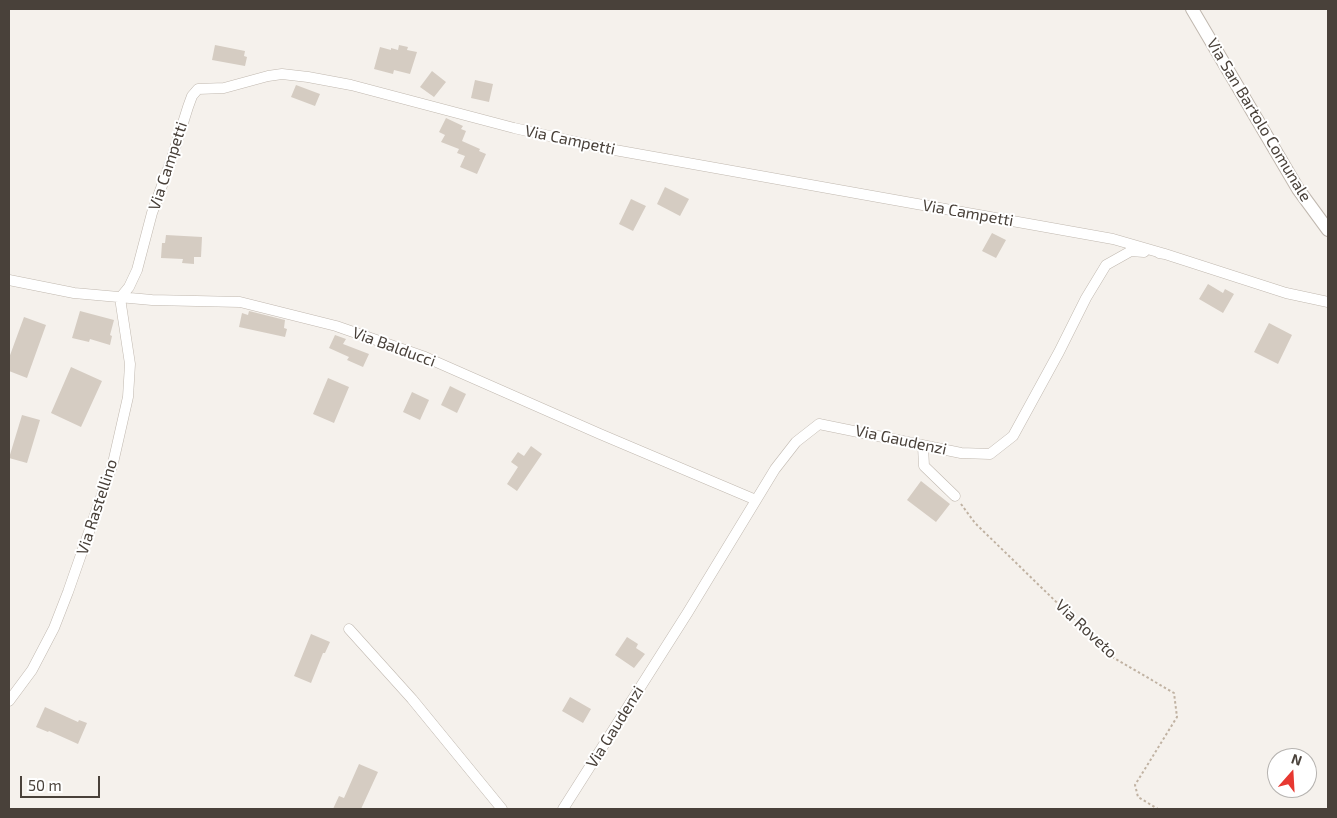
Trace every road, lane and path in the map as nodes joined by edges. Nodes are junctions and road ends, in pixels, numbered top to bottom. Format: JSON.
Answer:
{"nodes":[{"id":1,"x":1192,"y":9,"type":"edge"},
{"id":2,"x":1328,"y":230,"type":"edge"},
{"id":3,"x":1165,"y":254,"type":"junction"},
{"id":4,"x":9,"y":280,"type":"edge"},
{"id":5,"x":120,"y":298,"type":"junction"},
{"id":6,"x":1328,"y":302,"type":"edge"},
{"id":7,"x":924,"y":446,"type":"junction"},
{"id":8,"x":955,"y":496,"type":"joint"},
{"id":9,"x":756,"y":500,"type":"junction"},
{"id":10,"x":349,"y":629,"type":"dead end"},
{"id":11,"x":9,"y":701,"type":"edge"},
{"id":12,"x":502,"y":809,"type":"edge"},
{"id":13,"x":563,"y":809,"type":"edge"},
{"id":14,"x":1158,"y":809,"type":"edge"}],
"edges":[{"from":1,"to":2,"type":"street","name":"Via San Bartolo Comunale"},
{"from":3,"to":5,"type":"street","name":"Via Campetti"},
{"from":3,"to":6,"type":"street","name":"Via Gaudenzi"},
{"from":3,"to":7,"type":"street","name":"Via Gaudenzi"},
{"from":4,"to":5,"type":"street","name":"Via Balducci"},
{"from":5,"to":9,"type":"street","name":"Via Balducci"},
{"from":5,"to":11,"type":"street","name":"Via Rastellino"},
{"from":7,"to":8,"type":"street"},
{"from":7,"to":9,"type":"street","name":"Via Gaudenzi"},
{"from":8,"to":14,"type":"path","name":"Via Roveto"},
{"from":9,"to":13,"type":"street","name":"Via Gaudenzi"},
{"from":10,"to":12,"type":"street"}]}
